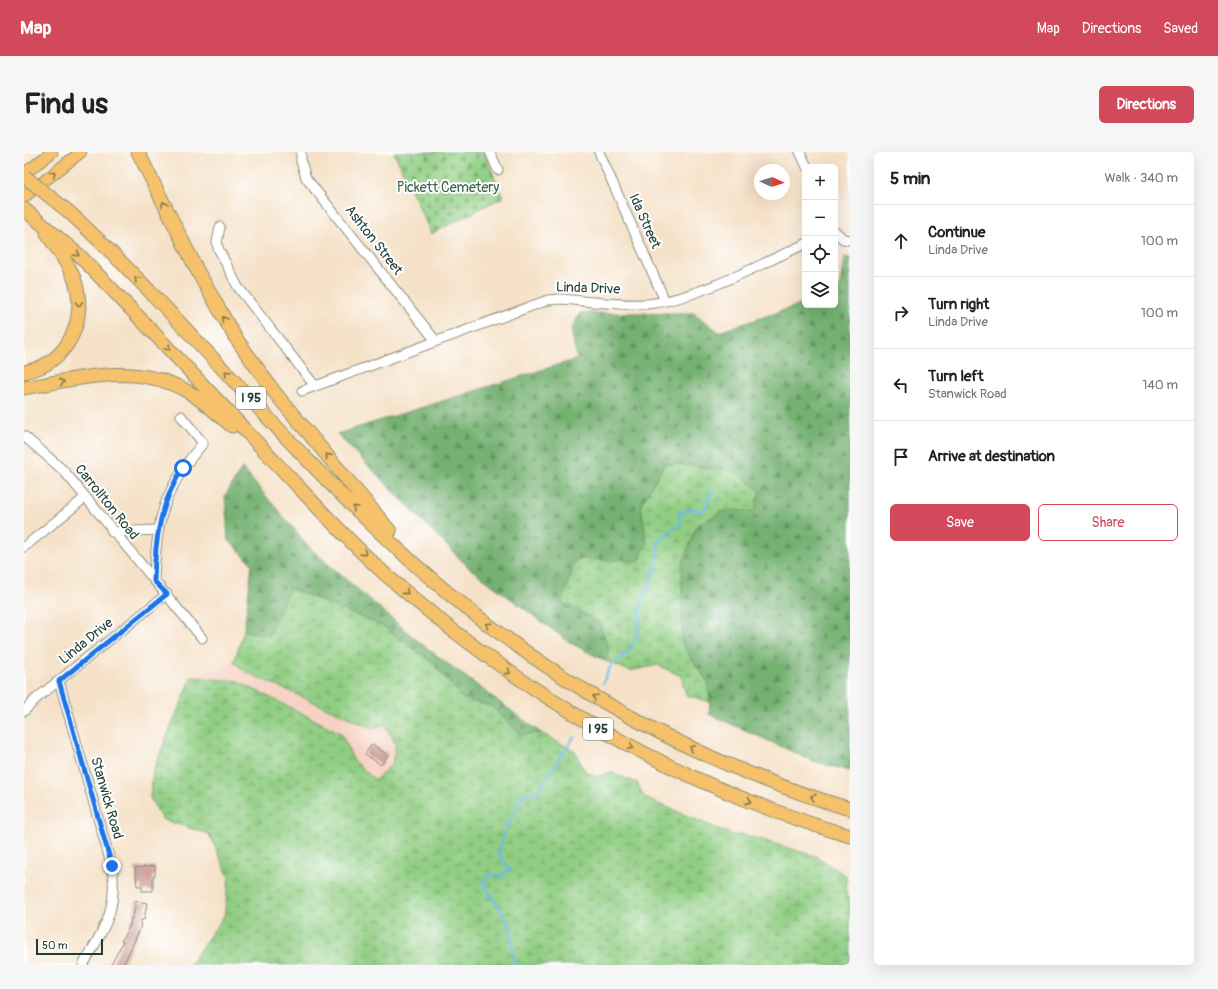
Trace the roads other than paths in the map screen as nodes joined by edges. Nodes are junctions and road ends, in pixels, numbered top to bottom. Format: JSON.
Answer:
{"nodes":[{"id":1,"x":52,"y":152,"type":"edge"},
{"id":2,"x":81,"y":152,"type":"edge"},
{"id":3,"x":301,"y":152,"type":"edge"},
{"id":4,"x":490,"y":152,"type":"edge"},
{"id":5,"x":599,"y":152,"type":"edge"},
{"id":6,"x":800,"y":152,"type":"edge"},
{"id":7,"x":141,"y":156,"type":"edge"},
{"id":8,"x":806,"y":164,"type":"edge"},
{"id":9,"x":498,"y":170,"type":"dead end"},
{"id":10,"x":24,"y":175,"type":"edge"},
{"id":11,"x":24,"y":197,"type":"edge"},
{"id":12,"x":29,"y":213,"type":"edge"},
{"id":13,"x":220,"y":227,"type":"dead end"},
{"id":14,"x":47,"y":230,"type":"junction"},
{"id":15,"x":802,"y":245,"type":"edge"},
{"id":16,"x":665,"y":301,"type":"junction"},
{"id":17,"x":436,"y":341,"type":"junction"},
{"id":18,"x":24,"y":372,"type":"edge"},
{"id":19,"x":315,"y":386,"type":"junction"},
{"id":20,"x":24,"y":388,"type":"edge"},
{"id":21,"x":302,"y":391,"type":"dead end"},
{"id":22,"x":181,"y":416,"type":"dead end"},
{"id":23,"x":24,"y":436,"type":"edge"},
{"id":24,"x":28,"y":442,"type":"edge"},
{"id":25,"x":285,"y":472,"type":"junction"},
{"id":26,"x":86,"y":497,"type":"junction"},
{"id":27,"x":157,"y":530,"type":"junction"},
{"id":28,"x":112,"y":532,"type":"junction"},
{"id":29,"x":24,"y":547,"type":"edge"},
{"id":30,"x":154,"y":581,"type":"junction"},
{"id":31,"x":434,"y":582,"type":"junction"},
{"id":32,"x":167,"y":594,"type":"junction"},
{"id":33,"x":202,"y":638,"type":"dead end"},
{"id":34,"x":59,"y":681,"type":"junction"},
{"id":35,"x":24,"y":711,"type":"edge"},
{"id":36,"x":850,"y":809,"type":"edge"},
{"id":37,"x":850,"y":836,"type":"edge"},
{"id":38,"x":83,"y":965,"type":"edge"}],
"edges":[{"from":1,"to":10,"type":"main road"},
{"from":11,"to":2,"type":"main road","one_way":true},
{"from":3,"to":17,"type":"street","name":"Ashton Street"},
{"from":4,"to":9,"type":"street"},
{"from":5,"to":16,"type":"street","name":"Ida Street"},
{"from":6,"to":8,"type":"street"},
{"from":31,"to":7,"type":"highway","one_way":true},
{"from":31,"to":10,"type":"highway","number":"I 95","one_way":true,"bridge":true},
{"from":12,"to":14,"type":"highway"},
{"from":13,"to":19,"type":"street"},
{"from":14,"to":18,"type":"highway","one_way":true},
{"from":14,"to":25,"type":"highway","number":"I 95","one_way":true},
{"from":15,"to":16,"type":"street","name":"Linda Drive"},
{"from":16,"to":17,"type":"street","name":"Linda Drive"},
{"from":17,"to":19,"type":"street","name":"Linda Drive"},
{"from":19,"to":21,"type":"street","name":"Linda Drive"},
{"from":20,"to":25,"type":"highway","one_way":true},
{"from":22,"to":27,"type":"street"},
{"from":23,"to":24,"type":"street","name":"Carrollton Road"},
{"from":24,"to":26,"type":"street","name":"Carrollton Road"},
{"from":25,"to":37,"type":"highway","number":"I 95","one_way":true},
{"from":26,"to":28,"type":"street","name":"Carrollton Road"},
{"from":26,"to":29,"type":"street"},
{"from":27,"to":28,"type":"street"},
{"from":27,"to":30,"type":"street"},
{"from":28,"to":30,"type":"street","name":"Carrollton Road"},
{"from":30,"to":32,"type":"street","name":"Carrollton Road"},
{"from":36,"to":31,"type":"highway","number":"I 95","one_way":true},
{"from":32,"to":33,"type":"street","name":"Carrollton Road"},
{"from":32,"to":34,"type":"street","name":"Linda Drive"},
{"from":34,"to":35,"type":"street","name":"Linda Drive"},
{"from":34,"to":38,"type":"street","name":"Stanwick Road"}]}
